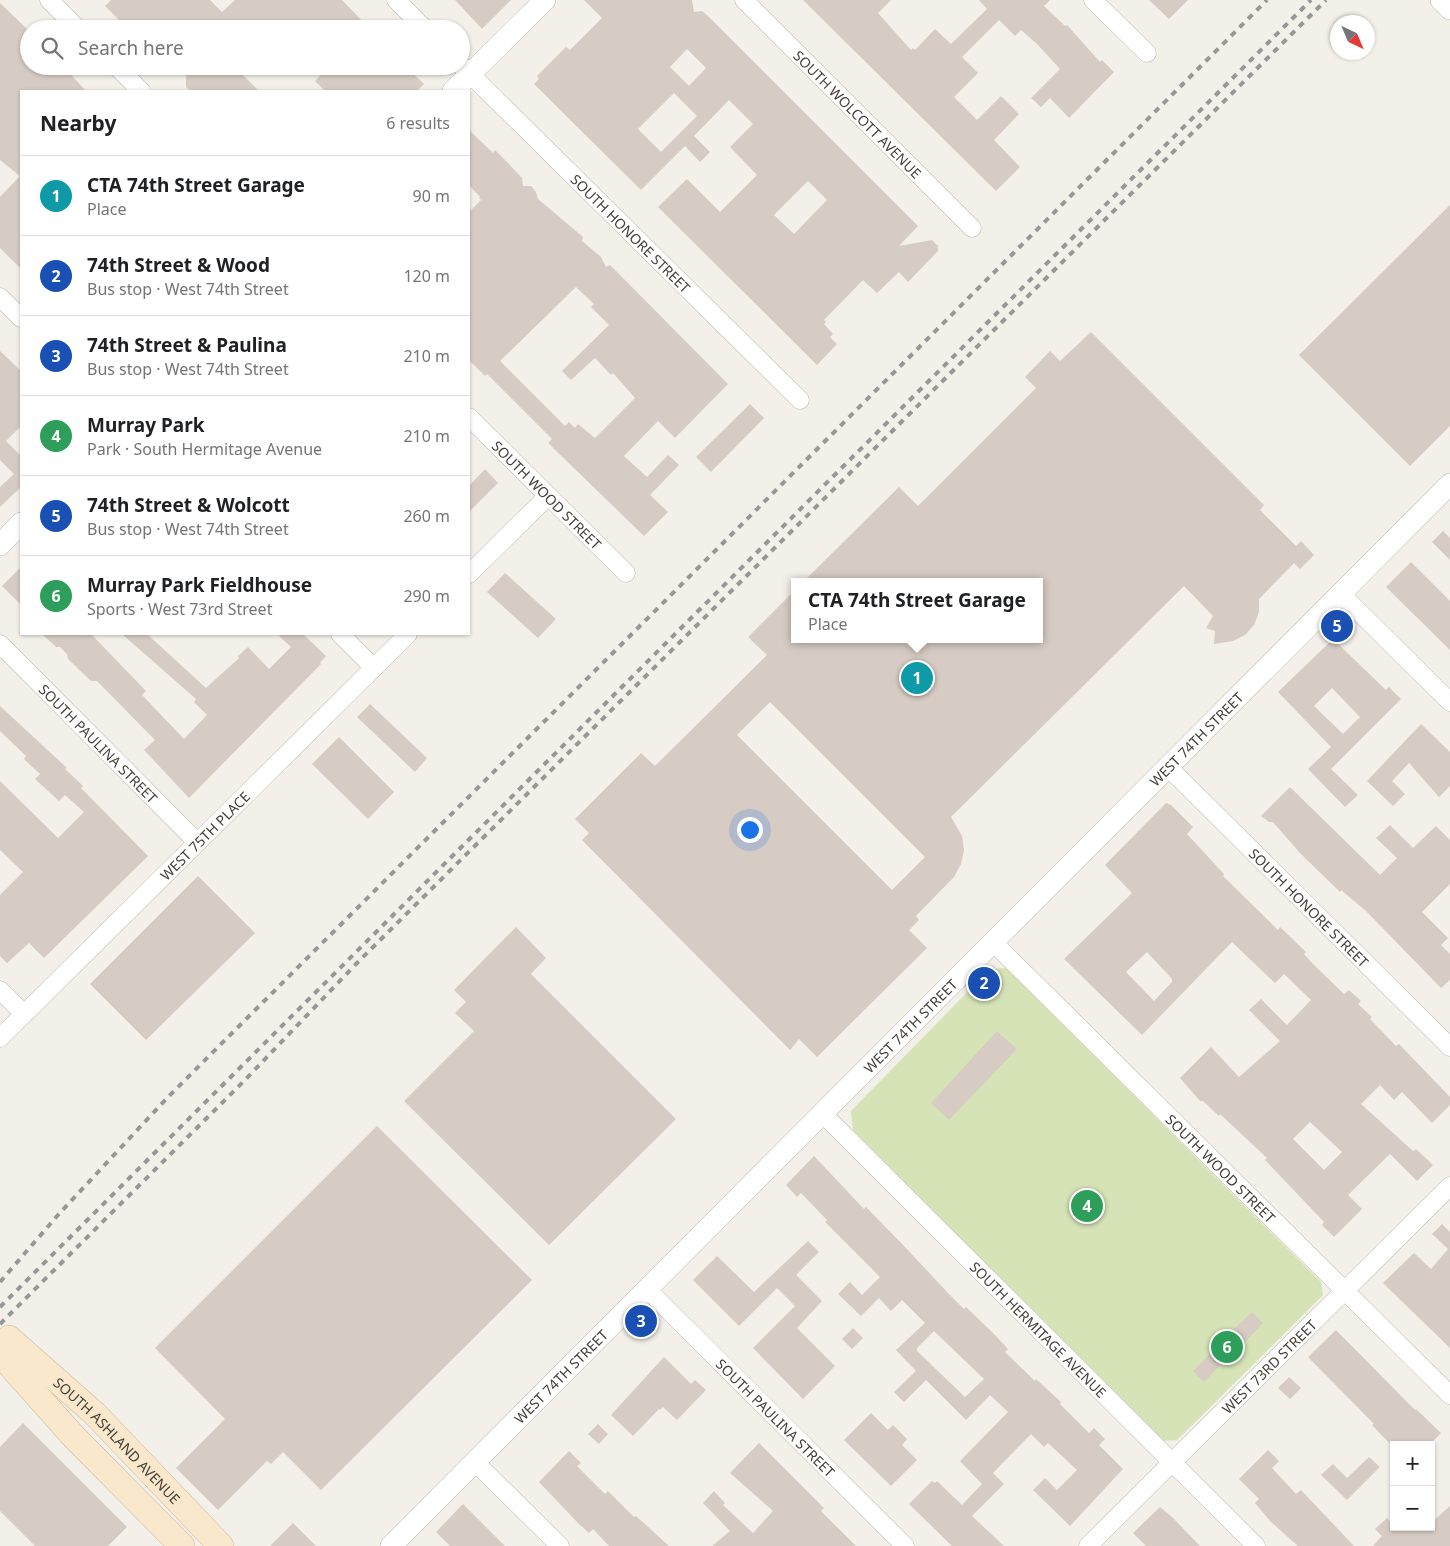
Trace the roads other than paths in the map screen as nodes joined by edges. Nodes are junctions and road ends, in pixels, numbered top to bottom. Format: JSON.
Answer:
{"nodes":[{"id":1,"x":49,"y":0,"type":"edge"},
{"id":2,"x":396,"y":0,"type":"edge"},
{"id":3,"x":545,"y":0,"type":"edge"},
{"id":4,"x":744,"y":0,"type":"edge"},
{"id":5,"x":1093,"y":0,"type":"edge"},
{"id":6,"x":1441,"y":0,"type":"edge"},
{"id":7,"x":1450,"y":9,"type":"edge"},
{"id":8,"x":69,"y":20,"type":"edge"},
{"id":9,"x":416,"y":20,"type":"edge"},
{"id":10,"x":1147,"y":53,"type":"dead end"},
{"id":11,"x":470,"y":66,"type":"edge"},
{"id":12,"x":470,"y":73,"type":"edge"},
{"id":13,"x":125,"y":75,"type":"edge"},
{"id":14,"x":462,"y":75,"type":"edge"},
{"id":15,"x":140,"y":90,"type":"edge"},
{"id":16,"x":454,"y":90,"type":"edge"},
{"id":17,"x":972,"y":228,"type":"dead end"},
{"id":18,"x":0,"y":297,"type":"edge"},
{"id":19,"x":20,"y":317,"type":"edge"},
{"id":20,"x":800,"y":400,"type":"dead end"},
{"id":21,"x":470,"y":418,"type":"edge"},
{"id":22,"x":1450,"y":484,"type":"edge"},
{"id":23,"x":548,"y":496,"type":"junction"},
{"id":24,"x":20,"y":524,"type":"edge"},
{"id":25,"x":0,"y":544,"type":"edge"},
{"id":26,"x":470,"y":573,"type":"edge"},
{"id":27,"x":626,"y":573,"type":"dead end"},
{"id":28,"x":1340,"y":593,"type":"junction"},
{"id":29,"x":341,"y":635,"type":"edge"},
{"id":30,"x":407,"y":635,"type":"edge"},
{"id":31,"x":0,"y":644,"type":"edge"},
{"id":32,"x":374,"y":668,"type":"junction"},
{"id":33,"x":1450,"y":702,"type":"edge"},
{"id":34,"x":1168,"y":766,"type":"junction"},
{"id":35,"x":197,"y":842,"type":"junction"},
{"id":36,"x":993,"y":942,"type":"junction"},
{"id":37,"x":0,"y":990,"type":"edge"},
{"id":38,"x":24,"y":1014,"type":"junction"},
{"id":39,"x":0,"y":1038,"type":"edge"},
{"id":40,"x":1450,"y":1047,"type":"edge"},
{"id":41,"x":822,"y":1113,"type":"junction"},
{"id":42,"x":1450,"y":1186,"type":"edge"},
{"id":43,"x":646,"y":1289,"type":"junction"},
{"id":44,"x":1345,"y":1291,"type":"junction"},
{"id":45,"x":5,"y":1346,"type":"edge"},
{"id":46,"x":1450,"y":1395,"type":"edge"},
{"id":47,"x":475,"y":1462,"type":"junction"},
{"id":48,"x":1172,"y":1462,"type":"junction"},
{"id":49,"x":182,"y":1546,"type":"edge"},
{"id":50,"x":221,"y":1546,"type":"edge"},
{"id":51,"x":391,"y":1546,"type":"edge"},
{"id":52,"x":560,"y":1546,"type":"edge"},
{"id":53,"x":905,"y":1546,"type":"edge"},
{"id":54,"x":1088,"y":1546,"type":"edge"},
{"id":55,"x":1256,"y":1546,"type":"edge"}],
"edges":[{"from":1,"to":8,"type":"street"},
{"from":2,"to":9,"type":"street"},
{"from":3,"to":11,"type":"street"},
{"from":4,"to":17,"type":"street","name":"SOUTH WOLCOTT AVENUE"},
{"from":5,"to":10,"type":"street"},
{"from":6,"to":7,"type":"street"},
{"from":12,"to":20,"type":"street","name":"SOUTH HONORE STREET"},
{"from":13,"to":15,"type":"street"},
{"from":14,"to":16,"type":"street"},
{"from":18,"to":19,"type":"street"},
{"from":21,"to":23,"type":"street","name":"SOUTH WOOD STREET"},
{"from":22,"to":28,"type":"street","name":"WEST 74TH STREET"},
{"from":23,"to":26,"type":"street"},
{"from":23,"to":27,"type":"street","name":"SOUTH WOOD STREET"},
{"from":24,"to":25,"type":"street"},
{"from":28,"to":33,"type":"street"},
{"from":28,"to":34,"type":"street","name":"WEST 74TH STREET"},
{"from":29,"to":32,"type":"street"},
{"from":30,"to":32,"type":"street","name":"WEST 75TH PLACE"},
{"from":31,"to":35,"type":"street","name":"SOUTH PAULINA STREET"},
{"from":32,"to":35,"type":"street","name":"WEST 75TH PLACE"},
{"from":34,"to":36,"type":"street","name":"WEST 74TH STREET"},
{"from":34,"to":40,"type":"street","name":"SOUTH HONORE STREET"},
{"from":35,"to":38,"type":"street","name":"WEST 75TH PLACE"},
{"from":36,"to":41,"type":"street","name":"WEST 74TH STREET"},
{"from":36,"to":44,"type":"street","name":"SOUTH WOOD STREET"},
{"from":37,"to":38,"type":"street"},
{"from":38,"to":39,"type":"street","name":"WEST 75TH PLACE"},
{"from":41,"to":43,"type":"street","name":"WEST 74TH STREET"},
{"from":41,"to":48,"type":"street","name":"SOUTH HERMITAGE AVENUE"},
{"from":42,"to":44,"type":"street","name":"WEST 73RD STREET"},
{"from":43,"to":47,"type":"street","name":"WEST 74TH STREET"},
{"from":43,"to":53,"type":"street","name":"SOUTH PAULINA STREET"},
{"from":44,"to":46,"type":"street","name":"SOUTH WOOD STREET"},
{"from":44,"to":48,"type":"street","name":"WEST 73RD STREET"},
{"from":45,"to":49,"type":"main road","name":"SOUTH ASHLAND AVENUE"},
{"from":45,"to":50,"type":"main road","name":"SOUTH ASHLAND AVENUE"},
{"from":47,"to":51,"type":"street","name":"WEST 74TH STREET"},
{"from":47,"to":52,"type":"street"},
{"from":48,"to":54,"type":"street","name":"WEST 73RD STREET"},
{"from":48,"to":55,"type":"street","name":"SOUTH HERMITAGE AVENUE"}]}
